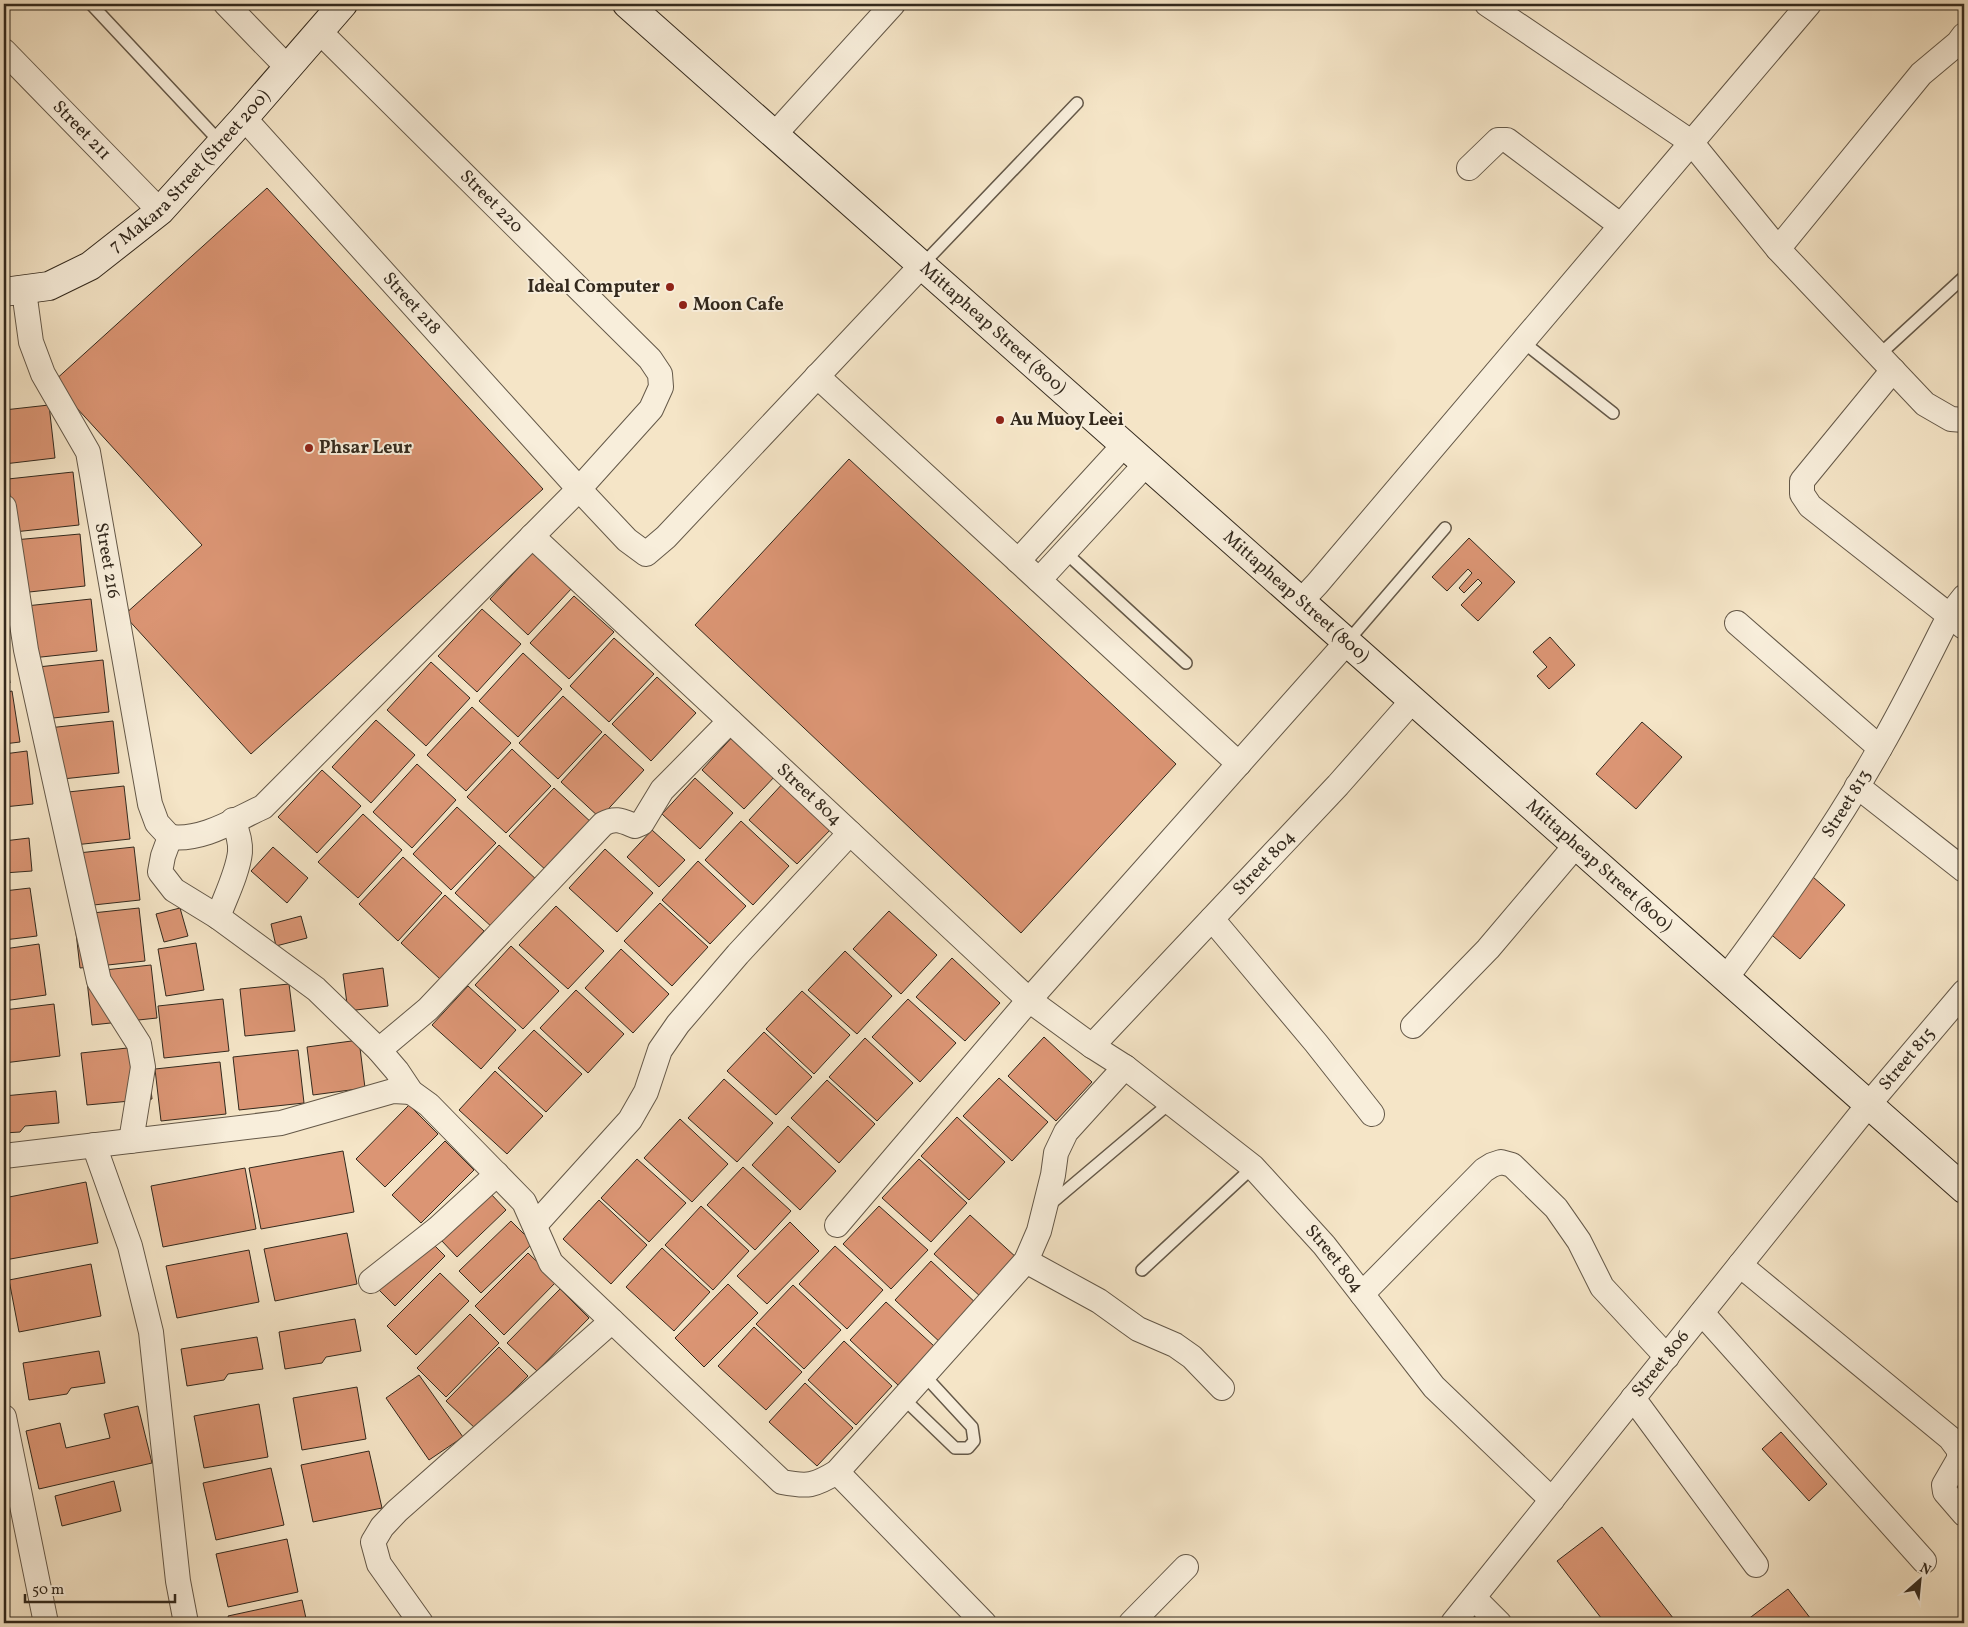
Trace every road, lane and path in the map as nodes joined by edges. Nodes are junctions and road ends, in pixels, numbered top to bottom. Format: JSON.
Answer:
{"nodes":[{"id":1,"x":91,"y":4,"type":"edge"},
{"id":2,"x":226,"y":4,"type":"edge"},
{"id":3,"x":344,"y":4,"type":"edge"},
{"id":4,"x":627,"y":4,"type":"edge"},
{"id":5,"x":893,"y":4,"type":"edge"},
{"id":6,"x":1487,"y":4,"type":"edge"},
{"id":7,"x":1808,"y":4,"type":"edge"},
{"id":8,"x":320,"y":32,"type":"junction"},
{"id":9,"x":1964,"y":35,"type":"edge"},
{"id":10,"x":4,"y":51,"type":"edge"},
{"id":11,"x":288,"y":68,"type":"junction"},
{"id":12,"x":1077,"y":103,"type":"dead end"},
{"id":13,"x":244,"y":118,"type":"junction"},
{"id":14,"x":775,"y":134,"type":"junction"},
{"id":15,"x":1691,"y":142,"type":"junction"},
{"id":16,"x":222,"y":144,"type":"junction"},
{"id":17,"x":1469,"y":168,"type":"dead end"},
{"id":18,"x":160,"y":211,"type":"junction"},
{"id":19,"x":1620,"y":226,"type":"junction"},
{"id":20,"x":1778,"y":249,"type":"junction"},
{"id":21,"x":922,"y":265,"type":"junction"},
{"id":22,"x":1964,"y":277,"type":"edge"},
{"id":23,"x":14,"y":291,"type":"edge"},
{"id":24,"x":1523,"y":342,"type":"junction"},
{"id":25,"x":1886,"y":362,"type":"junction"},
{"id":26,"x":816,"y":376,"type":"junction"},
{"id":27,"x":1613,"y":413,"type":"dead end"},
{"id":28,"x":1964,"y":420,"type":"edge"},
{"id":29,"x":1124,"y":445,"type":"junction"},
{"id":30,"x":1146,"y":464,"type":"junction"},
{"id":31,"x":579,"y":489,"type":"junction"},
{"id":32,"x":4,"y":507,"type":"edge"},
{"id":33,"x":1445,"y":528,"type":"dead end"},
{"id":34,"x":532,"y":536,"type":"junction"},
{"id":35,"x":1065,"y":552,"type":"junction"},
{"id":36,"x":1018,"y":561,"type":"junction"},
{"id":37,"x":1039,"y":580,"type":"junction"},
{"id":38,"x":1964,"y":597,"type":"edge"},
{"id":39,"x":1301,"y":601,"type":"junction"},
{"id":40,"x":1957,"y":622,"type":"edge"},
{"id":41,"x":1737,"y":623,"type":"dead end"},
{"id":42,"x":1347,"y":642,"type":"junction"},
{"id":43,"x":1186,"y":663,"type":"dead end"},
{"id":44,"x":1413,"y":700,"type":"junction"},
{"id":45,"x":730,"y":721,"type":"junction"},
{"id":46,"x":1880,"y":748,"type":"junction"},
{"id":47,"x":1238,"y":764,"type":"junction"},
{"id":48,"x":1857,"y":786,"type":"junction"},
{"id":49,"x":233,"y":820,"type":"junction"},
{"id":50,"x":850,"y":833,"type":"junction"},
{"id":51,"x":170,"y":837,"type":"junction"},
{"id":52,"x":1576,"y":845,"type":"junction"},
{"id":53,"x":1964,"y":870,"type":"edge"},
{"id":54,"x":218,"y":917,"type":"junction"},
{"id":55,"x":1212,"y":919,"type":"junction"},
{"id":56,"x":1726,"y":978,"type":"junction"},
{"id":57,"x":1964,"y":992,"type":"edge"},
{"id":58,"x":1029,"y":1000,"type":"junction"},
{"id":59,"x":1413,"y":1026,"type":"dead end"},
{"id":60,"x":1092,"y":1046,"type":"junction"},
{"id":61,"x":379,"y":1050,"type":"junction"},
{"id":62,"x":1125,"y":1067,"type":"junction"},
{"id":63,"x":411,"y":1092,"type":"junction"},
{"id":64,"x":1171,"y":1102,"type":"junction"},
{"id":65,"x":1869,"y":1104,"type":"junction"},
{"id":66,"x":1372,"y":1114,"type":"dead end"},
{"id":67,"x":131,"y":1141,"type":"junction"},
{"id":68,"x":94,"y":1145,"type":"junction"},
{"id":69,"x":4,"y":1156,"type":"edge"},
{"id":70,"x":1253,"y":1168,"type":"junction"},
{"id":71,"x":497,"y":1174,"type":"junction"},
{"id":72,"x":1964,"y":1189,"type":"edge"},
{"id":73,"x":1045,"y":1209,"type":"junction"},
{"id":74,"x":535,"y":1225,"type":"junction"},
{"id":75,"x":838,"y":1225,"type":"dead end"},
{"id":76,"x":1026,"y":1261,"type":"junction"},
{"id":77,"x":1740,"y":1265,"type":"junction"},
{"id":78,"x":1142,"y":1270,"type":"dead end"},
{"id":79,"x":371,"y":1281,"type":"dead end"},
{"id":80,"x":1362,"y":1294,"type":"junction"},
{"id":81,"x":1702,"y":1313,"type":"junction"},
{"id":82,"x":612,"y":1321,"type":"junction"},
{"id":83,"x":1667,"y":1357,"type":"junction"},
{"id":84,"x":924,"y":1375,"type":"junction"},
{"id":85,"x":1222,"y":1388,"type":"dead end"},
{"id":86,"x":904,"y":1398,"type":"junction"},
{"id":87,"x":1634,"y":1398,"type":"junction"},
{"id":88,"x":4,"y":1417,"type":"edge"},
{"id":89,"x":837,"y":1472,"type":"junction"},
{"id":90,"x":1552,"y":1500,"type":"junction"},
{"id":91,"x":1964,"y":1514,"type":"edge"},
{"id":92,"x":1924,"y":1562,"type":"dead end"},
{"id":93,"x":1756,"y":1565,"type":"dead end"},
{"id":94,"x":1186,"y":1567,"type":"dead end"},
{"id":95,"x":1474,"y":1598,"type":"junction"},
{"id":96,"x":46,"y":1623,"type":"edge"},
{"id":97,"x":186,"y":1623,"type":"edge"},
{"id":98,"x":421,"y":1623,"type":"edge"},
{"id":99,"x":984,"y":1623,"type":"edge"},
{"id":100,"x":1131,"y":1623,"type":"edge"},
{"id":101,"x":1453,"y":1623,"type":"edge"},
{"id":102,"x":1498,"y":1623,"type":"edge"}],
"edges":[{"from":1,"to":16,"type":"lane"},
{"from":2,"to":11,"type":"street"},
{"from":3,"to":8,"type":"main road","name":"7 Makara Street (Street 200)"},
{"from":4,"to":14,"type":"main road","name":"Mittapheap Street (800)"},
{"from":5,"to":14,"type":"street"},
{"from":6,"to":15,"type":"street"},
{"from":7,"to":15,"type":"street"},
{"from":8,"to":11,"type":"main road","name":"7 Makara Street (Street 200)"},
{"from":8,"to":31,"type":"street","name":"Street 220"},
{"from":9,"to":20,"type":"street"},
{"from":10,"to":18,"type":"street","name":"Street 211"},
{"from":11,"to":13,"type":"main road","name":"7 Makara Street (Street 200)"},
{"from":12,"to":21,"type":"lane"},
{"from":13,"to":16,"type":"main road","name":"7 Makara Street (Street 200)"},
{"from":13,"to":31,"type":"street","name":"Street 218"},
{"from":14,"to":21,"type":"main road","name":"Mittapheap Street (800)"},
{"from":15,"to":19,"type":"street"},
{"from":15,"to":20,"type":"street"},
{"from":16,"to":18,"type":"main road","name":"7 Makara Street (Street 200)"},
{"from":17,"to":19,"type":"street"},
{"from":18,"to":23,"type":"main road","name":"7 Makara Street (Street 200)"},
{"from":19,"to":24,"type":"street"},
{"from":20,"to":25,"type":"street"},
{"from":21,"to":26,"type":"street"},
{"from":21,"to":29,"type":"main road","name":"Mittapheap Street (800)"},
{"from":22,"to":25,"type":"lane"},
{"from":23,"to":51,"type":"street","name":"Street 216"},
{"from":24,"to":27,"type":"lane"},
{"from":24,"to":39,"type":"street"},
{"from":25,"to":28,"type":"street"},
{"from":25,"to":40,"type":"street"},
{"from":26,"to":31,"type":"street","name":"Street 218"},
{"from":26,"to":36,"type":"street"},
{"from":29,"to":30,"type":"main road","name":"Mittapheap Street (800)"},
{"from":29,"to":36,"type":"street"},
{"from":30,"to":35,"type":"street"},
{"from":30,"to":39,"type":"main road","name":"Mittapheap Street (800)"},
{"from":31,"to":34,"type":"street"},
{"from":32,"to":67,"type":"street"},
{"from":33,"to":42,"type":"lane"},
{"from":34,"to":45,"type":"street","name":"Street 804"},
{"from":34,"to":49,"type":"street"},
{"from":35,"to":37,"type":"street"},
{"from":35,"to":43,"type":"lane"},
{"from":36,"to":37,"type":"street"},
{"from":37,"to":47,"type":"street"},
{"from":38,"to":40,"type":"street","name":"Street 813"},
{"from":39,"to":42,"type":"main road","name":"Mittapheap Street (800)"},
{"from":40,"to":46,"type":"street","name":"Street 813"},
{"from":41,"to":46,"type":"street"},
{"from":42,"to":44,"type":"main road","name":"Mittapheap Street (800)"},
{"from":42,"to":47,"type":"street"},
{"from":44,"to":52,"type":"main road","name":"Mittapheap Street (800)"},
{"from":44,"to":55,"type":"street","name":"Street 804"},
{"from":45,"to":50,"type":"street","name":"Street 804"},
{"from":45,"to":61,"type":"street"},
{"from":46,"to":48,"type":"street","name":"Street 813"},
{"from":47,"to":58,"type":"street"},
{"from":48,"to":53,"type":"street"},
{"from":48,"to":56,"type":"street","name":"Street 813"},
{"from":49,"to":51,"type":"street"},
{"from":49,"to":54,"type":"street"},
{"from":50,"to":58,"type":"street","name":"Street 804"},
{"from":50,"to":74,"type":"street"},
{"from":51,"to":54,"type":"street"},
{"from":52,"to":56,"type":"main road","name":"Mittapheap Street (800)"},
{"from":52,"to":59,"type":"street"},
{"from":54,"to":61,"type":"street"},
{"from":55,"to":60,"type":"street","name":"Street 804"},
{"from":55,"to":66,"type":"street"},
{"from":56,"to":65,"type":"main road","name":"Mittapheap Street (800)"},
{"from":57,"to":65,"type":"street","name":"Street 815"},
{"from":58,"to":60,"type":"street","name":"Street 804"},
{"from":58,"to":75,"type":"street"},
{"from":60,"to":62,"type":"street","name":"Street 804"},
{"from":61,"to":63,"type":"street"},
{"from":62,"to":64,"type":"street","name":"Street 804"},
{"from":62,"to":73,"type":"street"},
{"from":63,"to":67,"type":"street"},
{"from":63,"to":71,"type":"street"},
{"from":64,"to":70,"type":"street","name":"Street 804"},
{"from":64,"to":73,"type":"lane"},
{"from":65,"to":72,"type":"main road","name":"Mittapheap Street (800)"},
{"from":65,"to":77,"type":"street","name":"Street 806"},
{"from":67,"to":68,"type":"street"},
{"from":68,"to":69,"type":"street"},
{"from":68,"to":97,"type":"street"},
{"from":70,"to":78,"type":"lane"},
{"from":70,"to":80,"type":"street","name":"Street 804"},
{"from":71,"to":74,"type":"street"},
{"from":71,"to":79,"type":"street"},
{"from":73,"to":76,"type":"street"},
{"from":74,"to":82,"type":"street"},
{"from":76,"to":84,"type":"street"},
{"from":76,"to":85,"type":"street"},
{"from":77,"to":81,"type":"street","name":"Street 806"},
{"from":77,"to":91,"type":"street"},
{"from":80,"to":83,"type":"street"},
{"from":80,"to":90,"type":"street","name":"Street 804"},
{"from":81,"to":83,"type":"street","name":"Street 806"},
{"from":81,"to":92,"type":"street"},
{"from":82,"to":89,"type":"street"},
{"from":82,"to":98,"type":"street"},
{"from":83,"to":87,"type":"street","name":"Street 806"},
{"from":84,"to":86,"type":"street"},
{"from":84,"to":86,"type":"lane"},
{"from":86,"to":89,"type":"street"},
{"from":87,"to":90,"type":"street","name":"Street 806"},
{"from":87,"to":93,"type":"street"},
{"from":88,"to":96,"type":"street"},
{"from":89,"to":99,"type":"street"},
{"from":90,"to":95,"type":"street","name":"Street 806"},
{"from":94,"to":100,"type":"street"},
{"from":95,"to":101,"type":"street","name":"Street 806"},
{"from":95,"to":102,"type":"street"}]}
